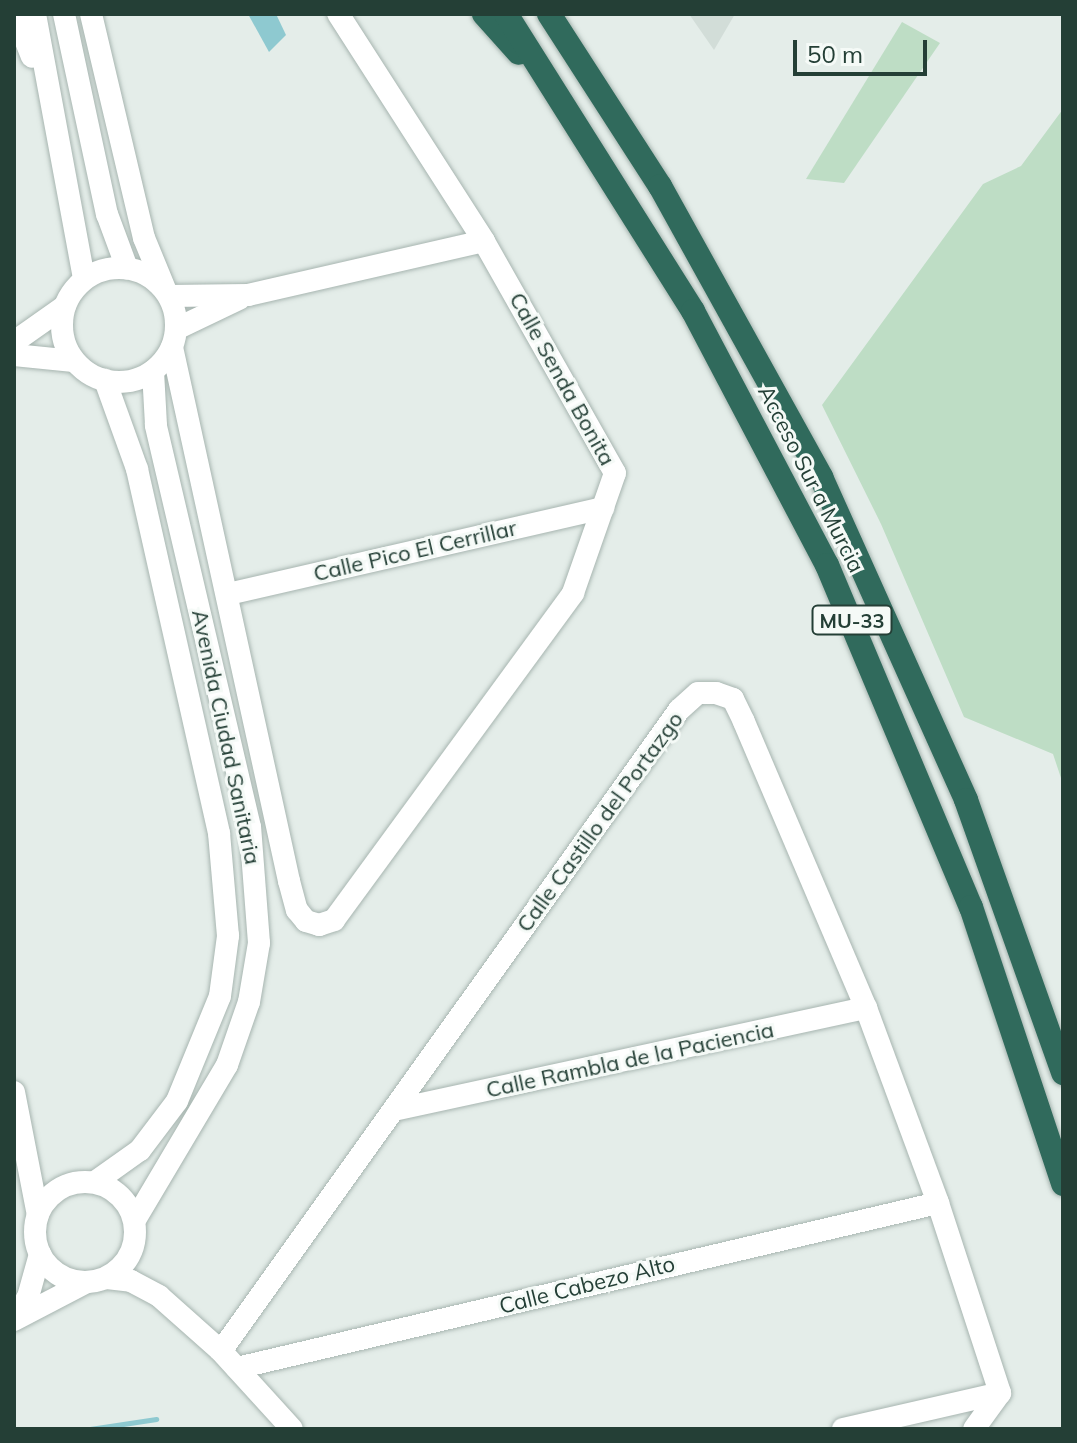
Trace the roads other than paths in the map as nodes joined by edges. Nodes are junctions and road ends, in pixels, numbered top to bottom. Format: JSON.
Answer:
{"nodes":[{"id":1,"x":15,"y":14,"type":"edge"},
{"id":2,"x":35,"y":14,"type":"edge"},
{"id":3,"x":64,"y":14,"type":"edge"},
{"id":4,"x":91,"y":14,"type":"edge"},
{"id":5,"x":338,"y":14,"type":"edge"},
{"id":6,"x":484,"y":14,"type":"edge"},
{"id":7,"x":506,"y":14,"type":"edge"},
{"id":8,"x":549,"y":14,"type":"edge"},
{"id":9,"x":559,"y":94,"type":"junction"},
{"id":10,"x":52,"y":110,"type":"junction"},
{"id":11,"x":484,"y":241,"type":"junction"},
{"id":12,"x":127,"y":268,"type":"junction"},
{"id":13,"x":84,"y":279,"type":"junction"},
{"id":14,"x":167,"y":293,"type":"junction"},
{"id":15,"x":248,"y":295,"type":"junction"},
{"id":16,"x":65,"y":306,"type":"junction"},
{"id":17,"x":174,"y":338,"type":"junction"},
{"id":18,"x":14,"y":342,"type":"edge"},
{"id":19,"x":14,"y":355,"type":"edge"},
{"id":20,"x":74,"y":361,"type":"junction"},
{"id":21,"x":153,"y":371,"type":"junction"},
{"id":22,"x":105,"y":380,"type":"junction"},
{"id":23,"x":603,"y":508,"type":"junction"},
{"id":24,"x":228,"y":594,"type":"junction"},
{"id":25,"x":866,"y":1008,"type":"junction"},
{"id":26,"x":1063,"y":1073,"type":"edge"},
{"id":27,"x":14,"y":1092,"type":"edge"},
{"id":28,"x":394,"y":1110,"type":"junction"},
{"id":29,"x":27,"y":1145,"type":"junction"},
{"id":30,"x":95,"y":1182,"type":"junction"},
{"id":31,"x":71,"y":1184,"type":"junction"},
{"id":32,"x":1063,"y":1184,"type":"edge"},
{"id":33,"x":938,"y":1203,"type":"junction"},
{"id":34,"x":38,"y":1215,"type":"junction"},
{"id":35,"x":135,"y":1230,"type":"junction"},
{"id":36,"x":40,"y":1254,"type":"junction"},
{"id":37,"x":96,"y":1280,"type":"junction"},
{"id":38,"x":159,"y":1296,"type":"junction"},
{"id":39,"x":14,"y":1319,"type":"edge"},
{"id":40,"x":229,"y":1359,"type":"junction"},
{"id":41,"x":1000,"y":1393,"type":"junction"},
{"id":42,"x":292,"y":1429,"type":"edge"},
{"id":43,"x":843,"y":1429,"type":"edge"},
{"id":44,"x":974,"y":1429,"type":"edge"}],
"edges":[{"from":1,"to":10,"type":"street"},
{"from":2,"to":10,"type":"street"},
{"from":3,"to":12,"type":"street"},
{"from":4,"to":14,"type":"street"},
{"from":5,"to":11,"type":"street","name":"Calle Senda Bonita"},
{"from":6,"to":9,"type":"highway"},
{"from":7,"to":9,"type":"highway","name":"Acceso Sur a Murcia","number":"MU-33"},
{"from":8,"to":26,"type":"highway","name":"Acceso Sur a Murcia","number":"MU-33"},
{"from":9,"to":32,"type":"highway","name":"Acceso Sur a Murcia","number":"MU-33"},
{"from":10,"to":13,"type":"street"},
{"from":11,"to":15,"type":"street"},
{"from":11,"to":23,"type":"street","name":"Calle Senda Bonita"},
{"from":12,"to":13,"type":"street"},
{"from":12,"to":14,"type":"street"},
{"from":13,"to":16,"type":"street"},
{"from":14,"to":15,"type":"street"},
{"from":14,"to":17,"type":"street"},
{"from":15,"to":17,"type":"street"},
{"from":16,"to":18,"type":"street"},
{"from":16,"to":20,"type":"street"},
{"from":17,"to":21,"type":"street"},
{"from":17,"to":24,"type":"street"},
{"from":19,"to":20,"type":"street"},
{"from":20,"to":22,"type":"street"},
{"from":21,"to":22,"type":"street"},
{"from":21,"to":35,"type":"street","name":"Avenida Ciudad Sanitaria"},
{"from":22,"to":30,"type":"street","name":"Avenida Ciudad Sanitaria"},
{"from":23,"to":24,"type":"street","name":"Calle Pico El Cerrillar"},
{"from":23,"to":24,"type":"street","name":"Calle Senda Bonita"},
{"from":25,"to":28,"type":"street","name":"Calle Rambla de la Paciencia"},
{"from":25,"to":28,"type":"street","name":"Calle Castillo del Portazgo"},
{"from":25,"to":33,"type":"street","name":"Calle Castillo del Portazgo"},
{"from":27,"to":29,"type":"street"},
{"from":28,"to":40,"type":"street","name":"Calle Castillo del Portazgo"},
{"from":29,"to":31,"type":"street"},
{"from":29,"to":34,"type":"street"},
{"from":30,"to":31,"type":"street"},
{"from":30,"to":35,"type":"street"},
{"from":31,"to":34,"type":"street"},
{"from":33,"to":40,"type":"street","name":"Calle Cabezo Alto"},
{"from":33,"to":41,"type":"street","name":"Calle Castillo del Portazgo"},
{"from":34,"to":36,"type":"street"},
{"from":35,"to":37,"type":"street"},
{"from":35,"to":38,"type":"street"},
{"from":36,"to":37,"type":"street"},
{"from":36,"to":39,"type":"street"},
{"from":37,"to":38,"type":"street"},
{"from":37,"to":39,"type":"street"},
{"from":38,"to":40,"type":"street"},
{"from":40,"to":42,"type":"street"},
{"from":41,"to":43,"type":"street"},
{"from":41,"to":44,"type":"street"}]}
